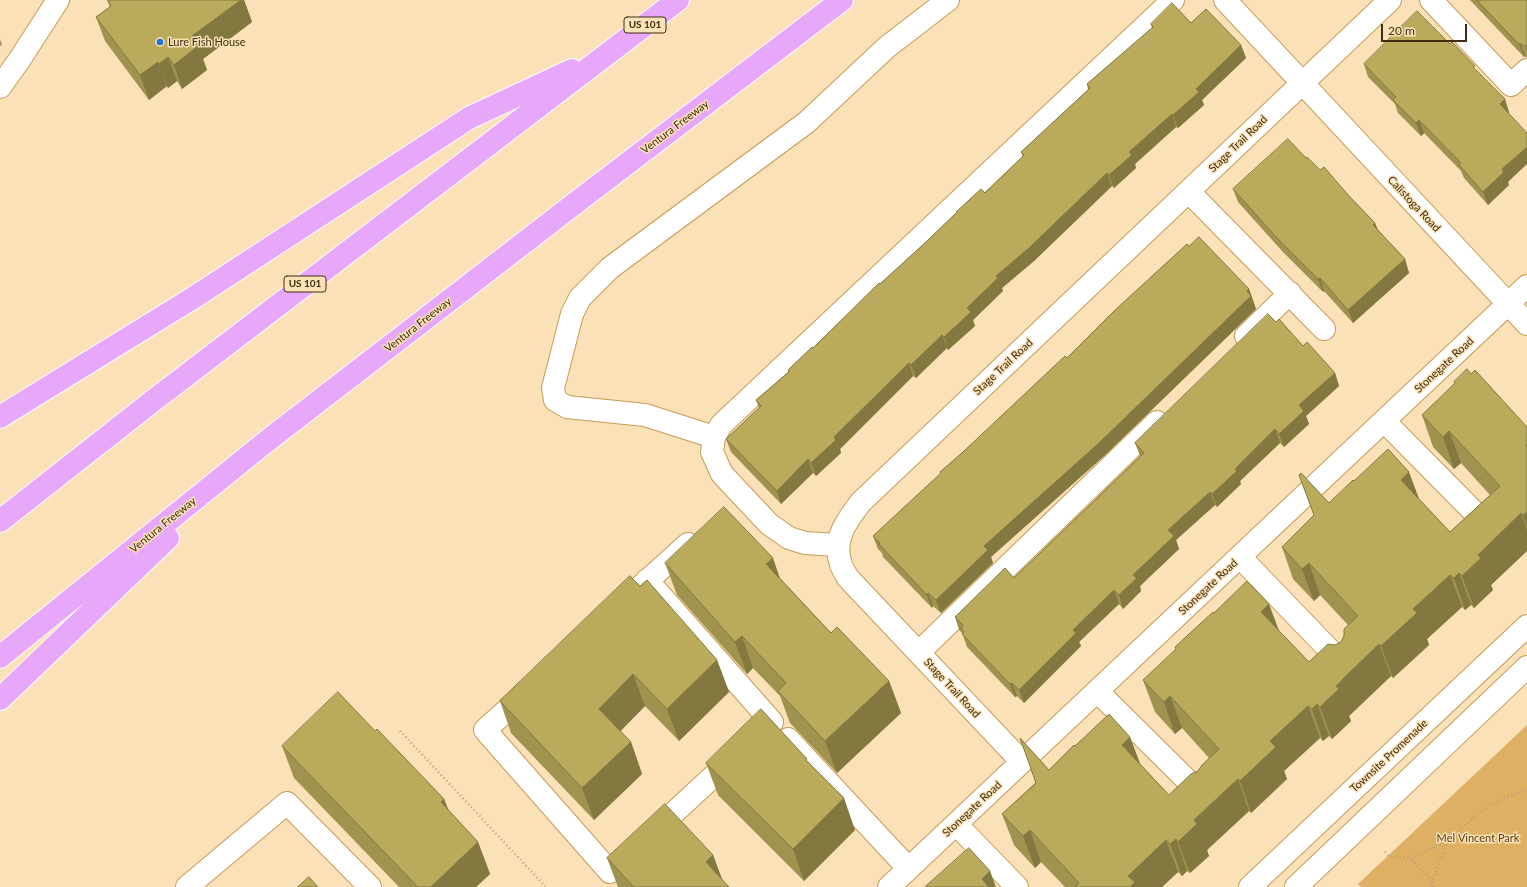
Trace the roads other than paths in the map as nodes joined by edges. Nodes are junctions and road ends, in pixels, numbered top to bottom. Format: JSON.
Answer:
{"nodes":[{"id":1,"x":678,"y":0,"type":"edge"},
{"id":2,"x":842,"y":0,"type":"edge"},
{"id":3,"x":948,"y":0,"type":"edge"},
{"id":4,"x":1173,"y":0,"type":"edge"},
{"id":5,"x":1225,"y":0,"type":"edge"},
{"id":6,"x":1390,"y":0,"type":"edge"},
{"id":7,"x":1431,"y":0,"type":"edge"},
{"id":8,"x":54,"y":1,"type":"edge"},
{"id":9,"x":613,"y":50,"type":"junction"},
{"id":10,"x":1527,"y":70,"type":"edge"},
{"id":11,"x":1302,"y":84,"type":"junction"},
{"id":12,"x":0,"y":87,"type":"edge"},
{"id":13,"x":1189,"y":192,"type":"junction"},
{"id":14,"x":1527,"y":286,"type":"edge"},
{"id":15,"x":1290,"y":293,"type":"junction"},
{"id":16,"x":1508,"y":304,"type":"junction"},
{"id":17,"x":1527,"y":324,"type":"edge"},
{"id":18,"x":1324,"y":329,"type":"dead end"},
{"id":19,"x":1233,"y":349,"type":"edge"},
{"id":20,"x":1170,"y":409,"type":"edge"},
{"id":21,"x":0,"y":417,"type":"edge"},
{"id":22,"x":1384,"y":421,"type":"junction"},
{"id":23,"x":714,"y":437,"type":"junction"},
{"id":24,"x":267,"y":441,"type":"junction"},
{"id":25,"x":0,"y":521,"type":"edge"},
{"id":26,"x":1483,"y":521,"type":"edge"},
{"id":27,"x":700,"y":532,"type":"edge"},
{"id":28,"x":837,"y":545,"type":"junction"},
{"id":29,"x":1240,"y":557,"type":"junction"},
{"id":30,"x":647,"y":580,"type":"junction"},
{"id":31,"x":612,"y":612,"type":"edge"},
{"id":32,"x":1527,"y":626,"type":"edge"},
{"id":33,"x":919,"y":652,"type":"junction"},
{"id":34,"x":0,"y":657,"type":"edge"},
{"id":35,"x":1344,"y":664,"type":"edge"},
{"id":36,"x":1527,"y":667,"type":"edge"},
{"id":37,"x":543,"y":677,"type":"edge"},
{"id":38,"x":1097,"y":691,"type":"junction"},
{"id":39,"x":0,"y":699,"type":"edge"},
{"id":40,"x":772,"y":722,"type":"junction"},
{"id":41,"x":1022,"y":762,"type":"junction"},
{"id":42,"x":1201,"y":794,"type":"edge"},
{"id":43,"x":956,"y":824,"type":"junction"},
{"id":44,"x":908,"y":868,"type":"junction"},
{"id":45,"x":187,"y":887,"type":"edge"},
{"id":46,"x":370,"y":887,"type":"edge"},
{"id":47,"x":889,"y":887,"type":"edge"},
{"id":48,"x":1017,"y":887,"type":"edge"},
{"id":49,"x":1250,"y":887,"type":"edge"},
{"id":50,"x":1296,"y":887,"type":"edge"}],
"edges":[{"from":1,"to":9,"type":"highway","number":"US 101"},
{"from":2,"to":24,"type":"highway","name":"Ventura Freeway"},
{"from":3,"to":23,"type":"street"},
{"from":4,"to":23,"type":"street"},
{"from":5,"to":11,"type":"street","name":"Calistoga Road"},
{"from":6,"to":11,"type":"street","name":"Stage Trail Road"},
{"from":7,"to":10,"type":"street"},
{"from":8,"to":12,"type":"street"},
{"from":9,"to":21,"type":"highway"},
{"from":9,"to":25,"type":"highway","number":"US 101"},
{"from":11,"to":13,"type":"street","name":"Stage Trail Road"},
{"from":11,"to":16,"type":"street","name":"Calistoga Road"},
{"from":13,"to":15,"type":"street"},
{"from":13,"to":28,"type":"street","name":"Stage Trail Road"},
{"from":14,"to":16,"type":"street","name":"Stonegate Road"},
{"from":15,"to":18,"type":"street"},
{"from":15,"to":19,"type":"street"},
{"from":16,"to":17,"type":"street","name":"Calistoga Road"},
{"from":16,"to":22,"type":"street","name":"Stonegate Road"},
{"from":20,"to":33,"type":"street"},
{"from":22,"to":26,"type":"street"},
{"from":22,"to":29,"type":"street","name":"Stonegate Road"},
{"from":23,"to":28,"type":"street"},
{"from":24,"to":34,"type":"highway","name":"Ventura Freeway"},
{"from":24,"to":39,"type":"highway"},
{"from":27,"to":30,"type":"street"},
{"from":28,"to":33,"type":"street","name":"Stage Trail Road"},
{"from":29,"to":35,"type":"street"},
{"from":29,"to":38,"type":"street","name":"Stonegate Road"},
{"from":30,"to":31,"type":"street"},
{"from":30,"to":40,"type":"street"},
{"from":32,"to":49,"type":"street","name":"Townsite Promenade"},
{"from":33,"to":41,"type":"street","name":"Stage Trail Road"},
{"from":36,"to":50,"type":"street"},
{"from":37,"to":40,"type":"street"},
{"from":38,"to":41,"type":"street","name":"Stonegate Road"},
{"from":38,"to":42,"type":"street"},
{"from":40,"to":44,"type":"street"},
{"from":41,"to":43,"type":"street","name":"Stonegate Road"},
{"from":43,"to":44,"type":"street","name":"Stonegate Road"},
{"from":43,"to":48,"type":"street"},
{"from":44,"to":47,"type":"street","name":"Stonegate Road"},
{"from":45,"to":46,"type":"street"}]}
